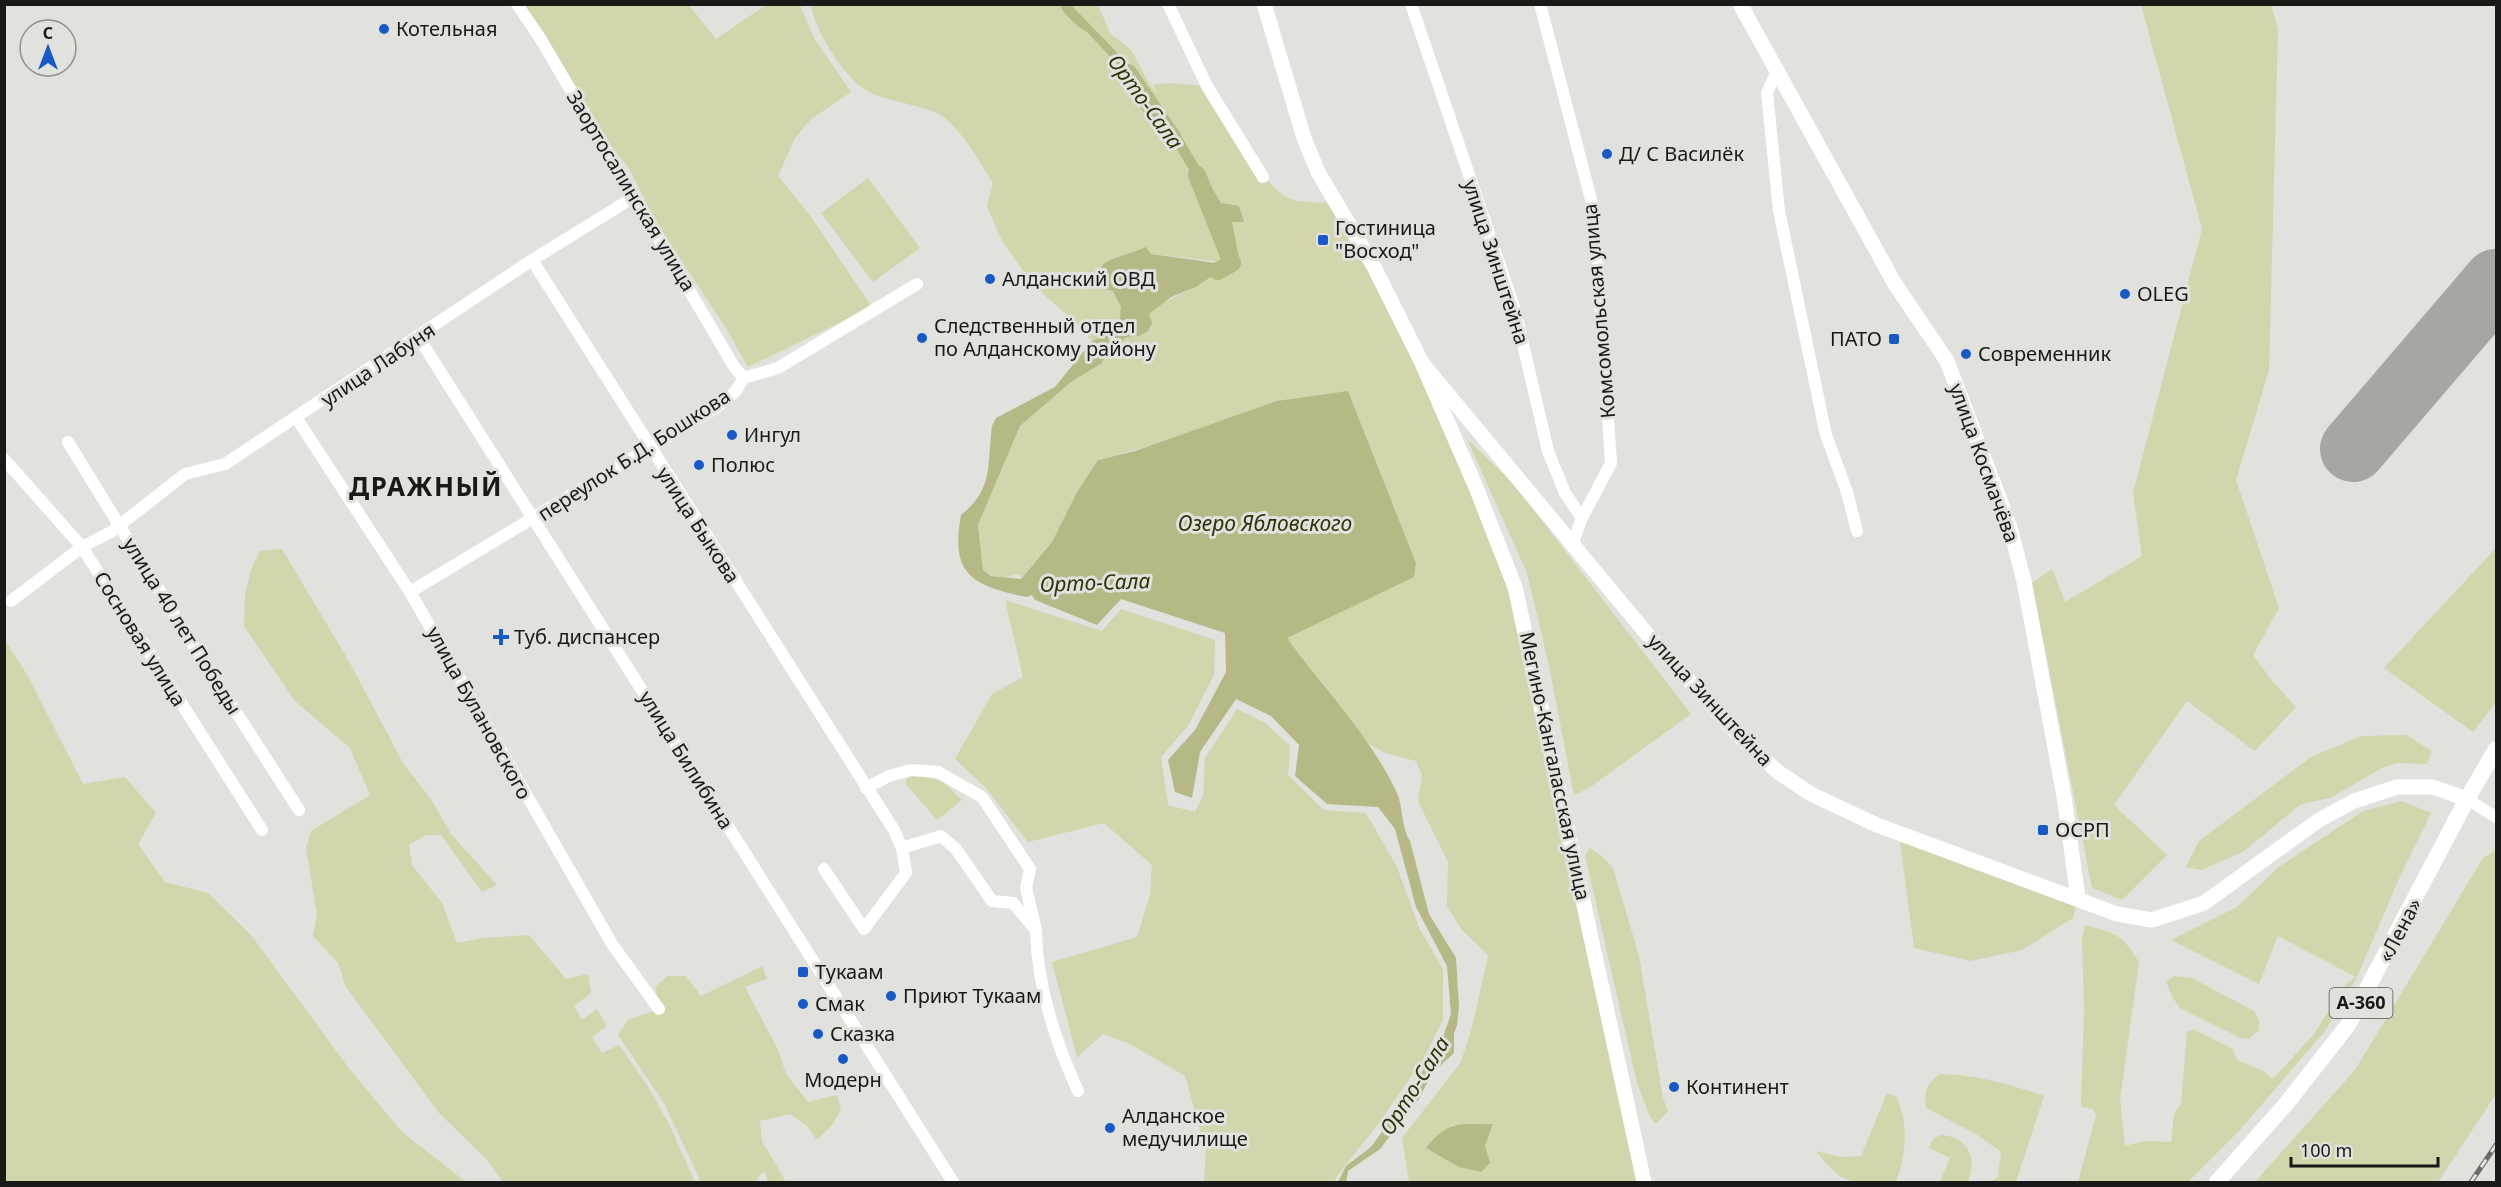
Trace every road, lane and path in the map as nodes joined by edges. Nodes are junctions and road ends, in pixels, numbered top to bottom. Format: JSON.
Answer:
{"nodes":[{"id":1,"x":517,"y":4,"type":"edge"},
{"id":2,"x":1167,"y":4,"type":"edge"},
{"id":3,"x":1264,"y":4,"type":"edge"},
{"id":4,"x":1411,"y":4,"type":"edge"},
{"id":5,"x":1540,"y":4,"type":"edge"},
{"id":6,"x":1740,"y":4,"type":"edge"},
{"id":7,"x":1778,"y":69,"type":"junction"},
{"id":8,"x":1263,"y":177,"type":"dead end"},
{"id":9,"x":634,"y":197,"type":"junction"},
{"id":10,"x":532,"y":260,"type":"junction"},
{"id":11,"x":917,"y":284,"type":"dead end"},
{"id":12,"x":419,"y":338,"type":"junction"},
{"id":13,"x":1422,"y":363,"type":"junction"},
{"id":14,"x":744,"y":378,"type":"junction"},
{"id":15,"x":297,"y":419,"type":"junction"},
{"id":16,"x":68,"y":442,"type":"dead end"},
{"id":17,"x":650,"y":449,"type":"junction"},
{"id":18,"x":4,"y":459,"type":"edge"},
{"id":19,"x":535,"y":518,"type":"junction"},
{"id":20,"x":1582,"y":518,"type":"junction"},
{"id":21,"x":119,"y":523,"type":"junction"},
{"id":22,"x":1857,"y":531,"type":"dead end"},
{"id":23,"x":1573,"y":542,"type":"junction"},
{"id":24,"x":82,"y":547,"type":"junction"},
{"id":25,"x":410,"y":592,"type":"junction"},
{"id":26,"x":11,"y":602,"type":"dead end"},
{"id":27,"x":2496,"y":748,"type":"edge"},
{"id":28,"x":866,"y":788,"type":"junction"},
{"id":29,"x":2467,"y":799,"type":"junction"},
{"id":30,"x":299,"y":810,"type":"dead end"},
{"id":31,"x":2496,"y":817,"type":"edge"},
{"id":32,"x":262,"y":830,"type":"dead end"},
{"id":33,"x":902,"y":848,"type":"junction"},
{"id":34,"x":824,"y":869,"type":"dead end"},
{"id":35,"x":2078,"y":898,"type":"junction"},
{"id":36,"x":1036,"y":930,"type":"junction"},
{"id":37,"x":659,"y":1009,"type":"dead end"},
{"id":38,"x":1078,"y":1091,"type":"dead end"},
{"id":39,"x":953,"y":1182,"type":"edge"},
{"id":40,"x":1644,"y":1182,"type":"edge"},
{"id":41,"x":2217,"y":1182,"type":"edge"}],
"edges":[{"from":1,"to":9,"type":"street","name":"Заортосалинская улица"},
{"from":2,"to":8,"type":"street"},
{"from":3,"to":13,"type":"main road","name":"Мегино-Кангаласская улица"},
{"from":4,"to":20,"type":"street","name":"улица Зинштейна"},
{"from":5,"to":20,"type":"street","name":"Комсомольская улица"},
{"from":6,"to":7,"type":"main road","name":"улица Космачёва"},
{"from":7,"to":22,"type":"street"},
{"from":7,"to":35,"type":"main road","name":"улица Космачёва"},
{"from":9,"to":10,"type":"street","name":"улица Лабуня"},
{"from":9,"to":14,"type":"street","name":"Заортосалинская улица"},
{"from":10,"to":12,"type":"street","name":"улица Лабуня"},
{"from":10,"to":17,"type":"street","name":"улица Быкова"},
{"from":11,"to":14,"type":"street","name":"переулок Б.Д. Бошкова"},
{"from":12,"to":15,"type":"street","name":"улица Лабуня"},
{"from":12,"to":19,"type":"street","name":"улица Билибина"},
{"from":13,"to":23,"type":"main road","name":"Мегино-Кангаласская улица"},
{"from":13,"to":40,"type":"main road","name":"Мегино-Кангаласская улица"},
{"from":14,"to":17,"type":"street","name":"переулок Б.Д. Бошкова"},
{"from":15,"to":21,"type":"street","name":"улица Лабуня"},
{"from":15,"to":25,"type":"street","name":"улица Булановского"},
{"from":16,"to":21,"type":"street","name":"улица 40 лет Победы"},
{"from":17,"to":19,"type":"street","name":"переулок Б.Д. Бошкова"},
{"from":17,"to":28,"type":"street","name":"улица Быкова"},
{"from":18,"to":24,"type":"street","name":"Сосновая улица"},
{"from":19,"to":25,"type":"street","name":"переулок Б.Д. Бошкова"},
{"from":19,"to":39,"type":"street","name":"улица Билибина"},
{"from":20,"to":23,"type":"street","name":"Комсомольская улица"},
{"from":21,"to":24,"type":"street","name":"улица Лабуня"},
{"from":21,"to":30,"type":"street","name":"улица 40 лет Победы"},
{"from":23,"to":35,"type":"main road","name":"улица Зинштейна"},
{"from":24,"to":26,"type":"street","name":"улица Лабуня"},
{"from":24,"to":32,"type":"street","name":"Сосновая улица"},
{"from":25,"to":37,"type":"street","name":"улица Булановского"},
{"from":27,"to":29,"type":"highway","name":"«Лена»","number":"А-360"},
{"from":28,"to":33,"type":"street","name":"улица Быкова"},
{"from":28,"to":36,"type":"street"},
{"from":29,"to":31,"type":"street"},
{"from":29,"to":35,"type":"main road","name":"улица Зинштейна"},
{"from":29,"to":41,"type":"highway","name":"«Лена»","number":"А-360"},
{"from":33,"to":34,"type":"street","name":"улица Быкова"},
{"from":33,"to":36,"type":"street"},
{"from":36,"to":38,"type":"street"}]}
